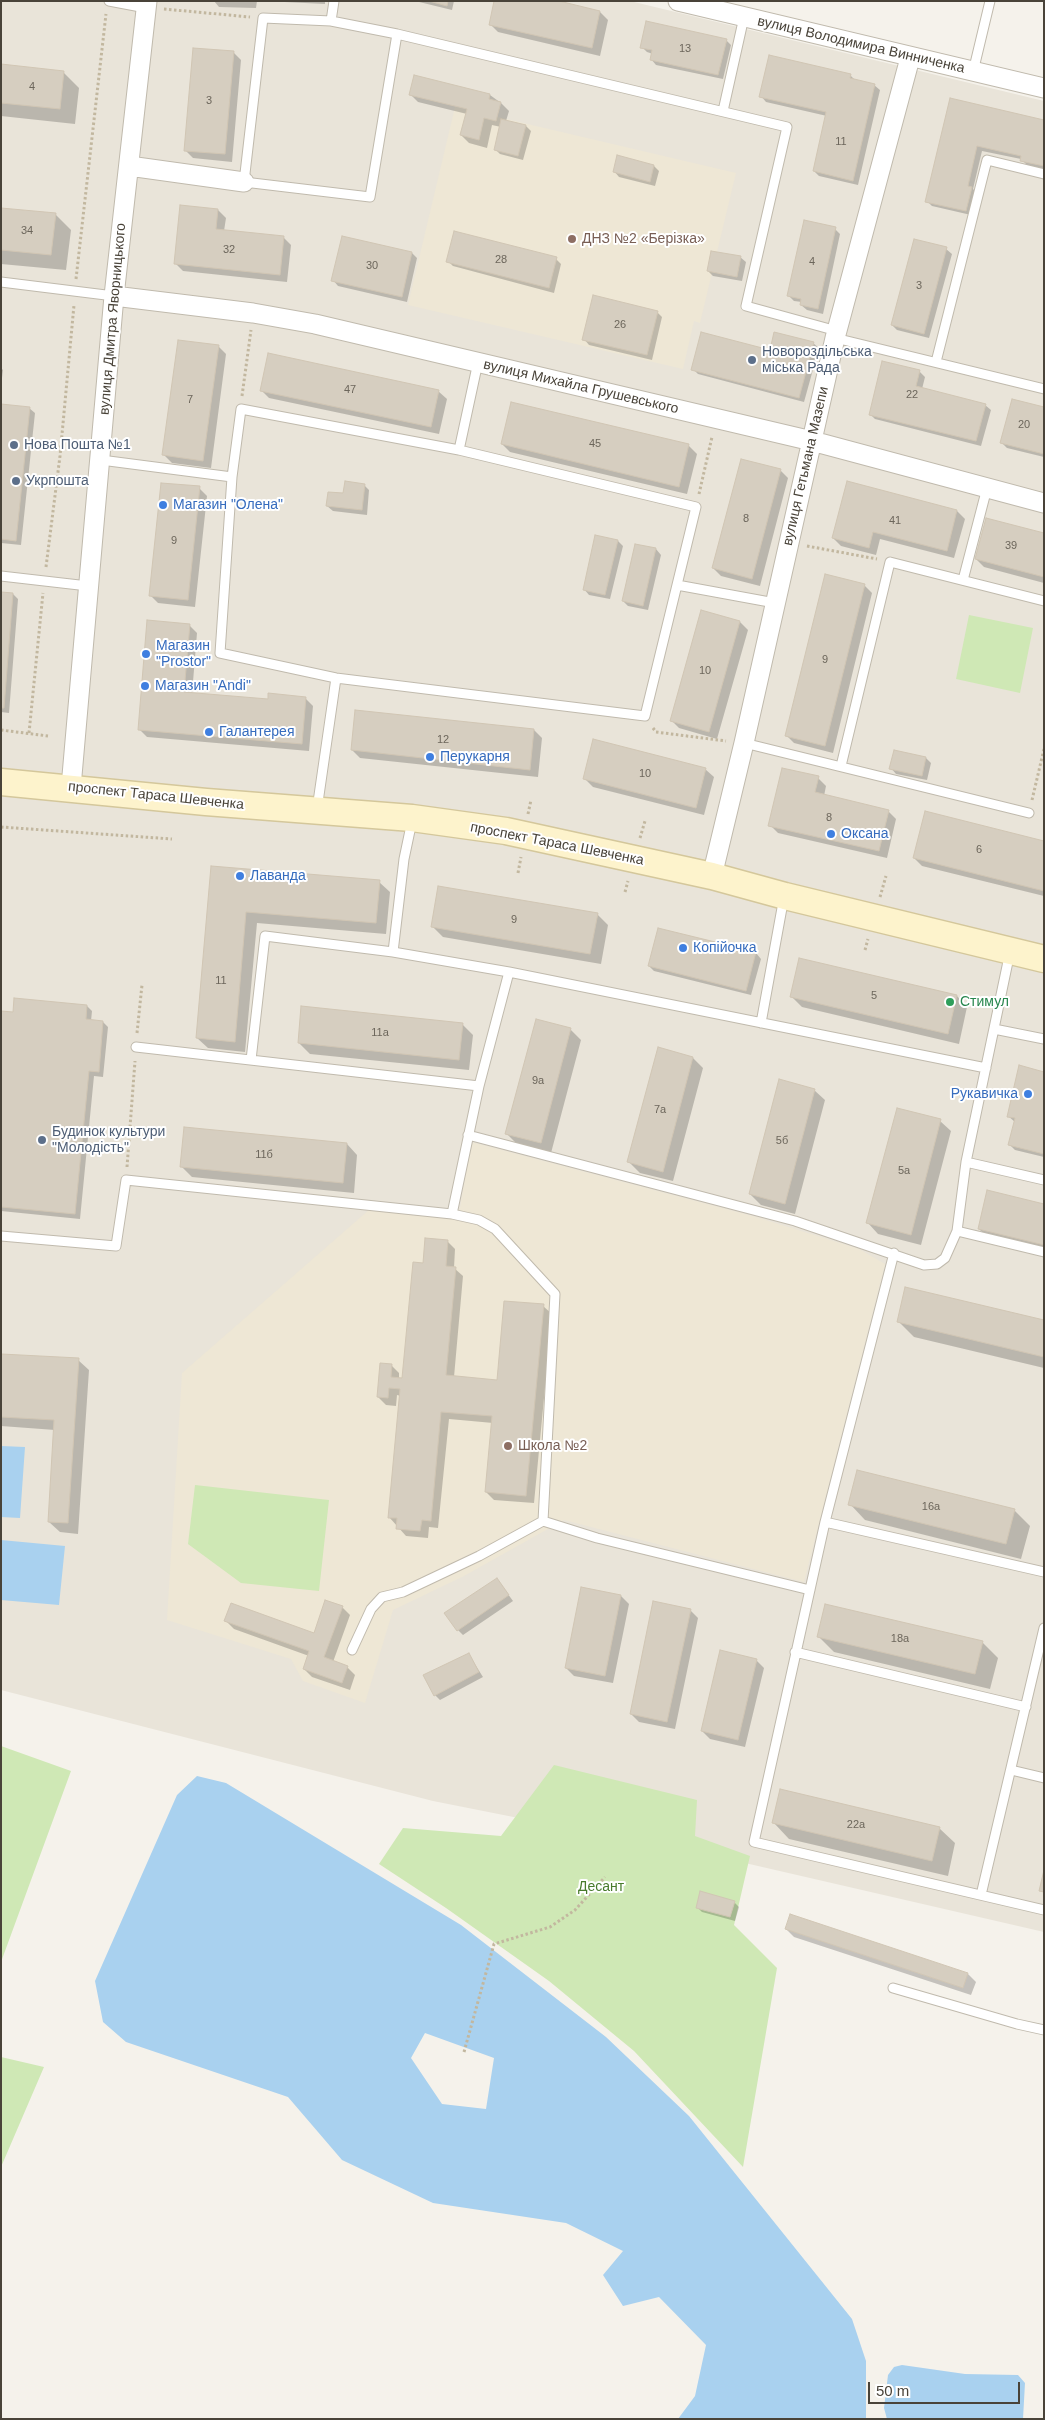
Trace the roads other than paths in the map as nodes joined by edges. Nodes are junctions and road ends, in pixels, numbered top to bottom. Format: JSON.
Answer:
{"nodes":[{"id":1,"x":109,"y":1,"type":"edge"},
{"id":2,"x":334,"y":1,"type":"edge"},
{"id":3,"x":678,"y":1,"type":"edge"},
{"id":4,"x":990,"y":1,"type":"edge"},
{"id":5,"x":147,"y":4,"type":"edge"},
{"id":6,"x":744,"y":18,"type":"junction"},
{"id":7,"x":331,"y":21,"type":"junction"},
{"id":8,"x":397,"y":34,"type":"junction"},
{"id":9,"x":910,"y":58,"type":"junction"},
{"id":10,"x":973,"y":72,"type":"junction"},
{"id":11,"x":1044,"y":88,"type":"edge"},
{"id":12,"x":723,"y":111,"type":"junction"},
{"id":13,"x":128,"y":166,"type":"junction"},
{"id":14,"x":1044,"y":174,"type":"edge"},
{"id":15,"x":244,"y":182,"type":"junction"},
{"id":16,"x":1,"y":282,"type":"edge"},
{"id":17,"x":114,"y":296,"type":"junction"},
{"id":18,"x":836,"y":334,"type":"junction"},
{"id":19,"x":478,"y":362,"type":"junction"},
{"id":20,"x":936,"y":362,"type":"junction"},
{"id":21,"x":1044,"y":389,"type":"edge"},
{"id":22,"x":812,"y":440,"type":"junction"},
{"id":23,"x":460,"y":450,"type":"junction"},
{"id":24,"x":101,"y":460,"type":"junction"},
{"id":25,"x":232,"y":477,"type":"junction"},
{"id":26,"x":987,"y":488,"type":"junction"},
{"id":27,"x":1044,"y":503,"type":"edge"},
{"id":28,"x":1,"y":576,"type":"edge"},
{"id":29,"x":963,"y":580,"type":"junction"},
{"id":30,"x":677,"y":585,"type":"junction"},
{"id":31,"x":88,"y":586,"type":"junction"},
{"id":32,"x":1044,"y":601,"type":"edge"},
{"id":33,"x":776,"y":603,"type":"junction"},
{"id":34,"x":336,"y":678,"type":"junction"},
{"id":35,"x":744,"y":744,"type":"junction"},
{"id":36,"x":841,"y":766,"type":"junction"},
{"id":37,"x":1,"y":782,"type":"edge"},
{"id":38,"x":71,"y":788,"type":"junction"},
{"id":39,"x":317,"y":811,"type":"junction"},
{"id":40,"x":1029,"y":813,"type":"road end"},
{"id":41,"x":412,"y":818,"type":"junction"},
{"id":42,"x":712,"y":876,"type":"junction"},
{"id":43,"x":785,"y":896,"type":"junction"},
{"id":44,"x":393,"y":952,"type":"junction"},
{"id":45,"x":1010,"y":952,"type":"junction"},
{"id":46,"x":1044,"y":960,"type":"edge"},
{"id":47,"x":509,"y":972,"type":"junction"},
{"id":48,"x":761,"y":1023,"type":"junction"},
{"id":49,"x":994,"y":1029,"type":"junction"},
{"id":50,"x":1044,"y":1039,"type":"edge"},
{"id":51,"x":136,"y":1047,"type":"road end"},
{"id":52,"x":250,"y":1060,"type":"junction"},
{"id":53,"x":986,"y":1068,"type":"junction"},
{"id":54,"x":479,"y":1086,"type":"junction"},
{"id":55,"x":468,"y":1135,"type":"junction"},
{"id":56,"x":966,"y":1162,"type":"junction"},
{"id":57,"x":1044,"y":1180,"type":"edge"},
{"id":58,"x":452,"y":1214,"type":"junction"},
{"id":59,"x":957,"y":1231,"type":"junction"},
{"id":60,"x":1,"y":1236,"type":"edge"},
{"id":61,"x":1044,"y":1252,"type":"edge"},
{"id":62,"x":894,"y":1254,"type":"junction"},
{"id":63,"x":543,"y":1521,"type":"junction"},
{"id":64,"x":826,"y":1522,"type":"junction"},
{"id":65,"x":1044,"y":1572,"type":"edge"},
{"id":66,"x":810,"y":1590,"type":"junction"},
{"id":67,"x":1044,"y":1628,"type":"edge"},
{"id":68,"x":1041,"y":1642,"type":"edge"},
{"id":69,"x":352,"y":1650,"type":"dead end"},
{"id":70,"x":796,"y":1652,"type":"junction"},
{"id":71,"x":1026,"y":1707,"type":"junction"},
{"id":72,"x":1011,"y":1770,"type":"junction"},
{"id":73,"x":1044,"y":1778,"type":"edge"},
{"id":74,"x":981,"y":1895,"type":"junction"},
{"id":75,"x":1044,"y":1910,"type":"edge"},
{"id":76,"x":893,"y":1988,"type":"dead end"},
{"id":77,"x":1044,"y":2030,"type":"edge"}],
"edges":[{"from":1,"to":5,"type":"lane"},
{"from":2,"to":7,"type":"lane"},
{"from":3,"to":6,"type":"street","name":"вулиця Володимира Винниченка"},
{"from":4,"to":10,"type":"lane"},
{"from":5,"to":13,"type":"street","name":"вулиця Дмитра Яворницького"},
{"from":6,"to":9,"type":"street","name":"вулиця Володимира Винниченка"},
{"from":6,"to":12,"type":"lane"},
{"from":7,"to":8,"type":"lane"},
{"from":7,"to":15,"type":"lane"},
{"from":8,"to":12,"type":"lane"},
{"from":8,"to":15,"type":"lane"},
{"from":9,"to":10,"type":"street","name":"вулиця Володимира Винниченка"},
{"from":9,"to":18,"type":"street","name":"вулиця Гетьмана Мазепи"},
{"from":10,"to":11,"type":"street","name":"вулиця Володимира Винниченка"},
{"from":12,"to":18,"type":"lane"},
{"from":13,"to":15,"type":"street"},
{"from":13,"to":17,"type":"street","name":"вулиця Дмитра Яворницького"},
{"from":14,"to":20,"type":"lane"},
{"from":16,"to":17,"type":"lane"},
{"from":17,"to":19,"type":"street","name":"вулиця Михайла Грушевського"},
{"from":17,"to":24,"type":"street","name":"вулиця Дмитра Яворницького"},
{"from":18,"to":20,"type":"lane"},
{"from":18,"to":22,"type":"street","name":"вулиця Гетьмана Мазепи"},
{"from":19,"to":22,"type":"street","name":"вулиця Михайла Грушевського"},
{"from":19,"to":23,"type":"lane"},
{"from":20,"to":21,"type":"lane"},
{"from":22,"to":26,"type":"street","name":"вулиця Михайла Грушевського"},
{"from":22,"to":33,"type":"street","name":"вулиця Гетьмана Мазепи"},
{"from":23,"to":25,"type":"lane"},
{"from":23,"to":30,"type":"lane"},
{"from":24,"to":25,"type":"lane"},
{"from":24,"to":31,"type":"street","name":"вулиця Дмитра Яворницького"},
{"from":25,"to":34,"type":"lane"},
{"from":26,"to":27,"type":"street","name":"вулиця Михайла Грушевського"},
{"from":26,"to":29,"type":"lane"},
{"from":28,"to":31,"type":"lane"},
{"from":29,"to":32,"type":"lane"},
{"from":29,"to":36,"type":"lane"},
{"from":30,"to":33,"type":"lane"},
{"from":30,"to":34,"type":"lane"},
{"from":31,"to":38,"type":"street","name":"вулиця Дмитра Яворницького"},
{"from":33,"to":35,"type":"street","name":"вулиця Гетьмана Мазепи"},
{"from":34,"to":39,"type":"lane"},
{"from":35,"to":36,"type":"lane"},
{"from":35,"to":42,"type":"street","name":"вулиця Гетьмана Мазепи"},
{"from":36,"to":40,"type":"lane"},
{"from":37,"to":38,"type":"street","name":"проспект Тараса Шевченка"},
{"from":38,"to":39,"type":"street","name":"проспект Тараса Шевченка"},
{"from":39,"to":41,"type":"street","name":"проспект Тараса Шевченка"},
{"from":41,"to":42,"type":"street","name":"проспект Тараса Шевченка"},
{"from":41,"to":44,"type":"lane"},
{"from":42,"to":43,"type":"street","name":"проспект Тараса Шевченка"},
{"from":43,"to":45,"type":"street","name":"проспект Тараса Шевченка"},
{"from":43,"to":48,"type":"lane"},
{"from":44,"to":47,"type":"lane"},
{"from":44,"to":52,"type":"lane"},
{"from":45,"to":46,"type":"street","name":"проспект Тараса Шевченка"},
{"from":45,"to":49,"type":"lane"},
{"from":47,"to":48,"type":"lane"},
{"from":47,"to":54,"type":"lane"},
{"from":48,"to":53,"type":"lane"},
{"from":49,"to":50,"type":"lane"},
{"from":49,"to":53,"type":"lane"},
{"from":51,"to":52,"type":"lane"},
{"from":52,"to":54,"type":"lane"},
{"from":53,"to":56,"type":"lane"},
{"from":54,"to":55,"type":"lane"},
{"from":55,"to":58,"type":"lane"},
{"from":55,"to":62,"type":"lane"},
{"from":56,"to":57,"type":"lane"},
{"from":56,"to":59,"type":"lane"},
{"from":58,"to":60,"type":"lane"},
{"from":58,"to":63,"type":"lane"},
{"from":59,"to":61,"type":"lane"},
{"from":59,"to":62,"type":"lane"},
{"from":62,"to":64,"type":"lane"},
{"from":63,"to":66,"type":"lane"},
{"from":63,"to":69,"type":"lane"},
{"from":64,"to":65,"type":"lane"},
{"from":64,"to":66,"type":"lane"},
{"from":66,"to":70,"type":"lane"},
{"from":67,"to":68,"type":"lane"},
{"from":68,"to":71,"type":"lane"},
{"from":70,"to":71,"type":"lane"},
{"from":70,"to":74,"type":"lane"},
{"from":71,"to":72,"type":"lane"},
{"from":72,"to":73,"type":"lane"},
{"from":72,"to":74,"type":"lane"},
{"from":74,"to":75,"type":"lane"},
{"from":76,"to":77,"type":"lane"}]}
